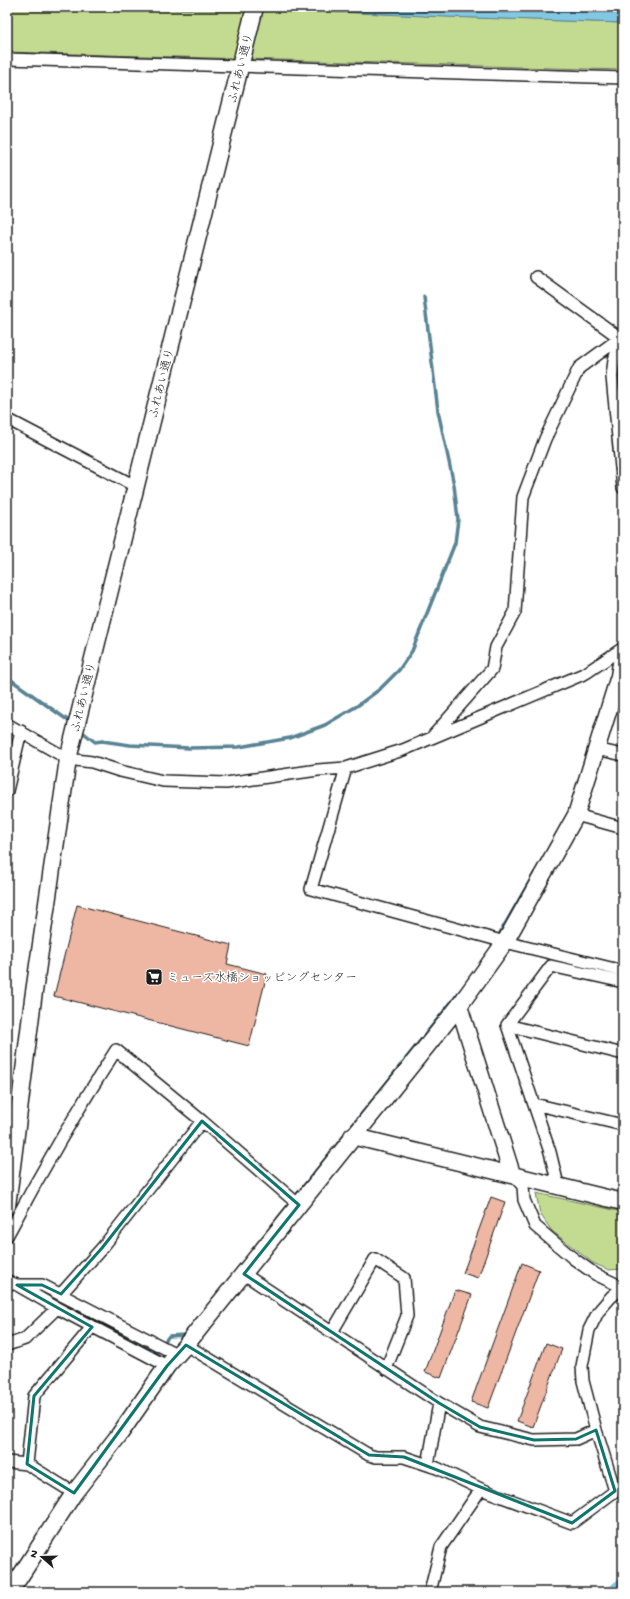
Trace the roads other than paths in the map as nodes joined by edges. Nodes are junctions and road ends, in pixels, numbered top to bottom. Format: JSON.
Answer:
{"nodes":[{"id":1,"x":255,"y":7,"type":"edge"},
{"id":2,"x":7,"y":59,"type":"edge"},
{"id":3,"x":242,"y":62,"type":"junction"},
{"id":4,"x":623,"y":78,"type":"edge"},
{"id":5,"x":536,"y":278,"type":"dead end"},
{"id":6,"x":622,"y":336,"type":"edge"},
{"id":7,"x":7,"y":419,"type":"edge"},
{"id":8,"x":135,"y":486,"type":"junction"},
{"id":9,"x":623,"y":488,"type":"edge"},
{"id":10,"x":623,"y":648,"type":"edge"},
{"id":11,"x":623,"y":652,"type":"edge"},
{"id":12,"x":7,"y":724,"type":"edge"},
{"id":13,"x":21,"y":731,"type":"junction"},
{"id":14,"x":432,"y":738,"type":"junction"},
{"id":15,"x":596,"y":749,"type":"junction"},
{"id":16,"x":623,"y":755,"type":"edge"},
{"id":17,"x":68,"y":759,"type":"junction"},
{"id":18,"x":346,"y":768,"type":"junction"},
{"id":19,"x":8,"y":787,"type":"edge"},
{"id":20,"x":576,"y":814,"type":"junction"},
{"id":21,"x":623,"y":828,"type":"edge"},
{"id":22,"x":505,"y":942,"type":"junction"},
{"id":23,"x":623,"y":971,"type":"edge"},
{"id":24,"x":623,"y":982,"type":"edge"},
{"id":25,"x":459,"y":1006,"type":"junction"},
{"id":26,"x":507,"y":1025,"type":"junction"},
{"id":27,"x":623,"y":1054,"type":"edge"},
{"id":28,"x":534,"y":1104,"type":"junction"},
{"id":29,"x":202,"y":1121,"type":"junction"},
{"id":30,"x":623,"y":1125,"type":"edge"},
{"id":31,"x":352,"y":1136,"type":"junction"},
{"id":32,"x":512,"y":1174,"type":"junction"},
{"id":33,"x":558,"y":1185,"type":"junction"},
{"id":34,"x":623,"y":1202,"type":"edge"},
{"id":35,"x":299,"y":1205,"type":"junction"},
{"id":36,"x":7,"y":1206,"type":"edge"},
{"id":37,"x":7,"y":1236,"type":"edge"},
{"id":38,"x":244,"y":1274,"type":"junction"},
{"id":39,"x":12,"y":1283,"type":"edge"},
{"id":40,"x":623,"y":1287,"type":"edge"},
{"id":41,"x":61,"y":1294,"type":"junction"},
{"id":42,"x":57,"y":1308,"type":"junction"},
{"id":43,"x":92,"y":1327,"type":"junction"},
{"id":44,"x":332,"y":1332,"type":"junction"},
{"id":45,"x":7,"y":1345,"type":"edge"},
{"id":46,"x":177,"y":1355,"type":"junction"},
{"id":47,"x":386,"y":1369,"type":"junction"},
{"id":48,"x":439,"y":1403,"type":"junction"},
{"id":49,"x":596,"y":1430,"type":"junction"},
{"id":50,"x":7,"y":1462,"type":"edge"},
{"id":51,"x":27,"y":1464,"type":"junction"},
{"id":52,"x":428,"y":1466,"type":"junction"},
{"id":53,"x":481,"y":1490,"type":"junction"},
{"id":54,"x":619,"y":1492,"type":"edge"},
{"id":55,"x":74,"y":1494,"type":"junction"},
{"id":56,"x":10,"y":1592,"type":"edge"},
{"id":57,"x":430,"y":1592,"type":"edge"}],
"edges":[{"from":1,"to":3,"type":"street","name":"ふれあい通り"},
{"from":2,"to":3,"type":"street"},
{"from":3,"to":4,"type":"street"},
{"from":3,"to":8,"type":"street","name":"ふれあい通り"},
{"from":5,"to":6,"type":"street"},
{"from":6,"to":9,"type":"street"},
{"from":6,"to":14,"type":"street"},
{"from":7,"to":8,"type":"street"},
{"from":8,"to":17,"type":"street","name":"ふれあい通り"},
{"from":10,"to":14,"type":"street"},
{"from":11,"to":15,"type":"street"},
{"from":12,"to":13,"type":"street"},
{"from":13,"to":17,"type":"street"},
{"from":13,"to":19,"type":"street"},
{"from":14,"to":18,"type":"street"},
{"from":15,"to":16,"type":"street"},
{"from":15,"to":20,"type":"street"},
{"from":17,"to":18,"type":"street"},
{"from":17,"to":36,"type":"street","name":"ふれあい通り"},
{"from":18,"to":22,"type":"street"},
{"from":20,"to":21,"type":"street"},
{"from":20,"to":22,"type":"street"},
{"from":22,"to":23,"type":"street"},
{"from":22,"to":25,"type":"street"},
{"from":24,"to":26,"type":"street"},
{"from":25,"to":31,"type":"street"},
{"from":25,"to":32,"type":"street"},
{"from":26,"to":27,"type":"street"},
{"from":26,"to":28,"type":"street"},
{"from":28,"to":30,"type":"street"},
{"from":28,"to":33,"type":"street"},
{"from":29,"to":35,"type":"street"},
{"from":29,"to":37,"type":"street"},
{"from":29,"to":41,"type":"street"},
{"from":31,"to":32,"type":"street"},
{"from":31,"to":35,"type":"street"},
{"from":32,"to":33,"type":"street"},
{"from":32,"to":40,"type":"street"},
{"from":33,"to":34,"type":"street"},
{"from":35,"to":38,"type":"street"},
{"from":38,"to":44,"type":"street"},
{"from":38,"to":46,"type":"street"},
{"from":39,"to":41,"type":"street"},
{"from":39,"to":42,"type":"street"},
{"from":40,"to":49,"type":"street"},
{"from":41,"to":46,"type":"street"},
{"from":42,"to":43,"type":"street"},
{"from":42,"to":45,"type":"street"},
{"from":43,"to":46,"type":"street"},
{"from":43,"to":51,"type":"street"},
{"from":44,"to":47,"type":"street"},
{"from":44,"to":47,"type":"street"},
{"from":46,"to":52,"type":"street"},
{"from":46,"to":55,"type":"street"},
{"from":47,"to":48,"type":"street"},
{"from":48,"to":49,"type":"street"},
{"from":48,"to":52,"type":"street"},
{"from":49,"to":54,"type":"street"},
{"from":50,"to":51,"type":"street"},
{"from":51,"to":55,"type":"street"},
{"from":52,"to":53,"type":"street"},
{"from":53,"to":54,"type":"street"},
{"from":53,"to":57,"type":"street"},
{"from":55,"to":56,"type":"street"}]}
